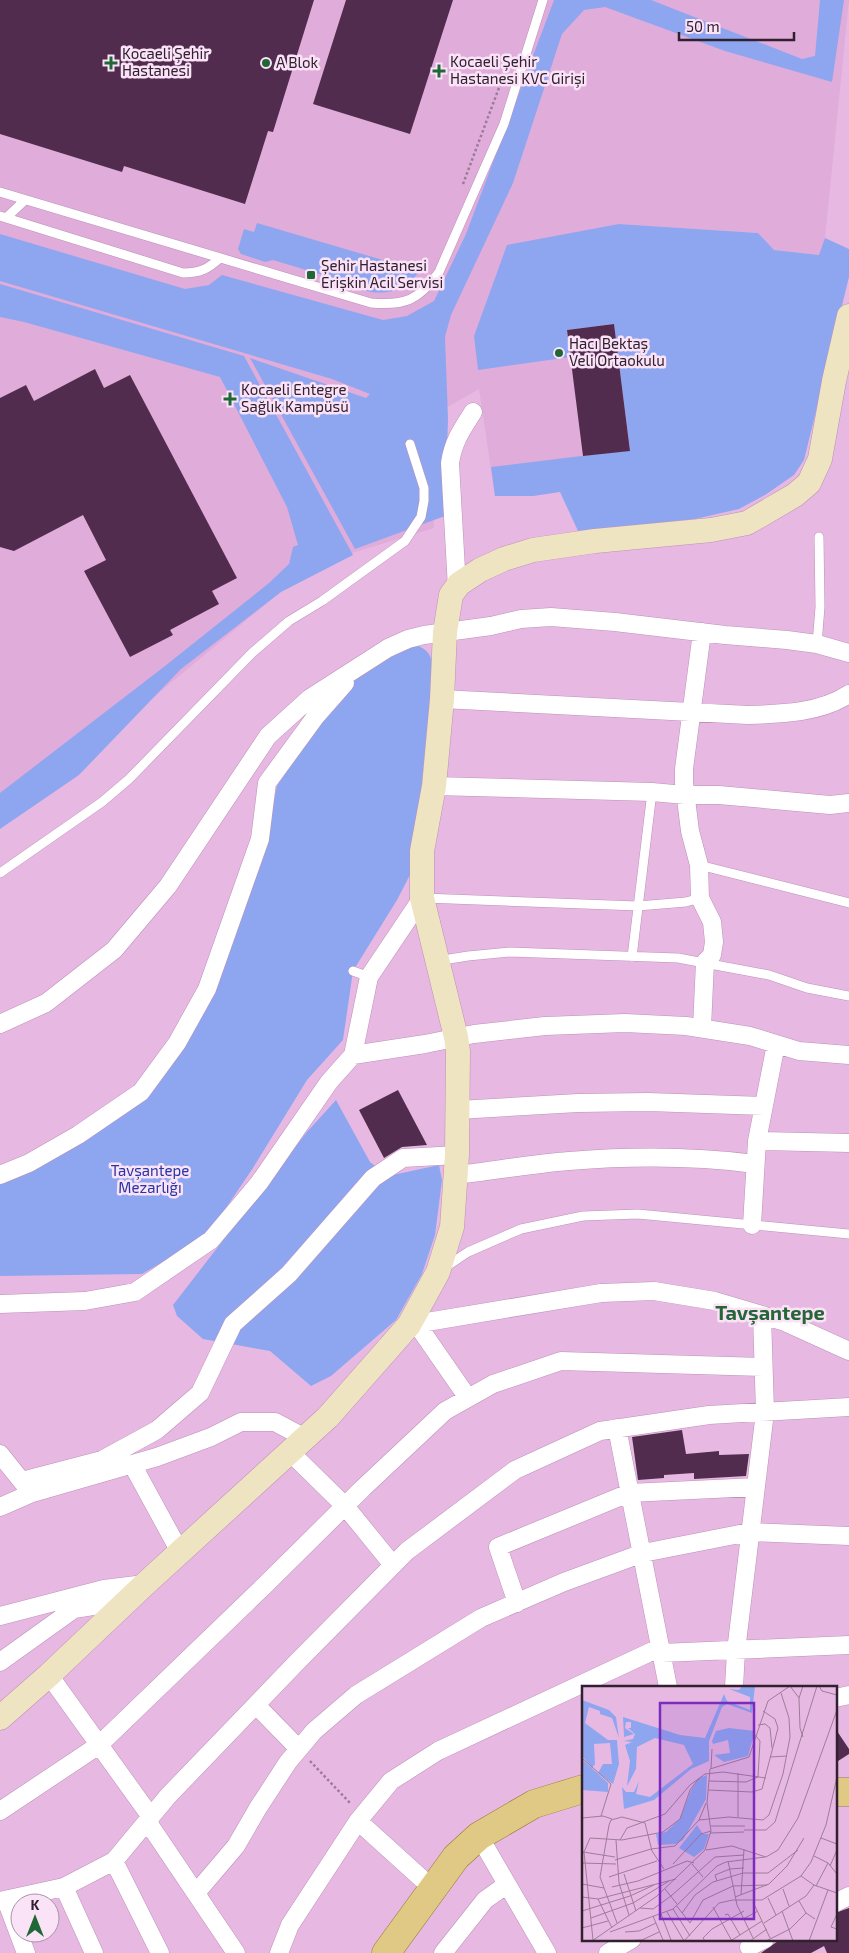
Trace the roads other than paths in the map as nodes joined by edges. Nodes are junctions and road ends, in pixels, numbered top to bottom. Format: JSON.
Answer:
{"nodes":[{"id":1,"x":544,"y":0,"type":"edge"},
{"id":2,"x":0,"y":192,"type":"edge"},
{"id":3,"x":25,"y":200,"type":"junction"},
{"id":4,"x":3,"y":217,"type":"edge"},
{"id":5,"x":220,"y":258,"type":"junction"},
{"id":6,"x":849,"y":316,"type":"edge"},
{"id":7,"x":474,"y":412,"type":"dead end"},
{"id":8,"x":410,"y":444,"type":"dead end"},
{"id":9,"x":819,"y":537,"type":"dead end"},
{"id":10,"x":457,"y":588,"type":"junction"},
{"id":11,"x":445,"y":632,"type":"junction"},
{"id":12,"x":702,"y":632,"type":"junction"},
{"id":13,"x":817,"y":644,"type":"junction"},
{"id":14,"x":849,"y":653,"type":"edge"},
{"id":15,"x":353,"y":670,"type":"junction"},
{"id":16,"x":849,"y":694,"type":"edge"},
{"id":17,"x":442,"y":699,"type":"junction"},
{"id":18,"x":692,"y":712,"type":"junction"},
{"id":19,"x":434,"y":786,"type":"junction"},
{"id":20,"x":652,"y":792,"type":"junction"},
{"id":21,"x":685,"y":796,"type":"junction"},
{"id":22,"x":849,"y":802,"type":"edge"},
{"id":23,"x":699,"y":865,"type":"junction"},
{"id":24,"x":0,"y":873,"type":"edge"},
{"id":25,"x":422,"y":898,"type":"junction"},
{"id":26,"x":700,"y":898,"type":"junction"},
{"id":27,"x":849,"y":903,"type":"edge"},
{"id":28,"x":638,"y":906,"type":"junction"},
{"id":29,"x":632,"y":956,"type":"junction"},
{"id":30,"x":437,"y":961,"type":"junction"},
{"id":31,"x":706,"y":962,"type":"junction"},
{"id":32,"x":849,"y":996,"type":"edge"},
{"id":33,"x":0,"y":1024,"type":"edge"},
{"id":34,"x":702,"y":1028,"type":"junction"},
{"id":35,"x":456,"y":1037,"type":"junction"},
{"id":36,"x":776,"y":1044,"type":"junction"},
{"id":37,"x":353,"y":1055,"type":"junction"},
{"id":38,"x":849,"y":1055,"type":"edge"},
{"id":39,"x":764,"y":1106,"type":"junction"},
{"id":40,"x":458,"y":1110,"type":"junction"},
{"id":41,"x":757,"y":1141,"type":"junction"},
{"id":42,"x":849,"y":1143,"type":"edge"},
{"id":43,"x":755,"y":1164,"type":"junction"},
{"id":44,"x":456,"y":1165,"type":"junction"},
{"id":45,"x":0,"y":1175,"type":"edge"},
{"id":46,"x":752,"y":1225,"type":"junction"},
{"id":47,"x":849,"y":1234,"type":"edge"},
{"id":48,"x":438,"y":1272,"type":"junction"},
{"id":49,"x":0,"y":1304,"type":"edge"},
{"id":50,"x":762,"y":1315,"type":"junction"},
{"id":51,"x":412,"y":1324,"type":"junction"},
{"id":52,"x":849,"y":1351,"type":"edge"},
{"id":53,"x":763,"y":1367,"type":"junction"},
{"id":54,"x":468,"y":1398,"type":"junction"},
{"id":55,"x":849,"y":1407,"type":"edge"},
{"id":56,"x":765,"y":1412,"type":"junction"},
{"id":57,"x":617,"y":1428,"type":"junction"},
{"id":58,"x":297,"y":1445,"type":"junction"},
{"id":59,"x":0,"y":1454,"type":"edge"},
{"id":60,"x":132,"y":1464,"type":"junction"},
{"id":61,"x":27,"y":1487,"type":"junction"},
{"id":62,"x":756,"y":1487,"type":"junction"},
{"id":63,"x":629,"y":1493,"type":"junction"},
{"id":64,"x":345,"y":1506,"type":"junction"},
{"id":65,"x":0,"y":1507,"type":"edge"},
{"id":66,"x":750,"y":1532,"type":"junction"},
{"id":67,"x":849,"y":1536,"type":"edge"},
{"id":68,"x":180,"y":1552,"type":"junction"},
{"id":69,"x":643,"y":1553,"type":"junction"},
{"id":70,"x":393,"y":1565,"type":"junction"},
{"id":71,"x":145,"y":1584,"type":"junction"},
{"id":72,"x":517,"y":1602,"type":"junction"},
{"id":73,"x":121,"y":1606,"type":"junction"},
{"id":74,"x":0,"y":1616,"type":"edge"},
{"id":75,"x":849,"y":1645,"type":"edge"},
{"id":76,"x":660,"y":1651,"type":"junction"},
{"id":77,"x":736,"y":1651,"type":"junction"},
{"id":78,"x":0,"y":1662,"type":"edge"},
{"id":79,"x":49,"y":1675,"type":"junction"},
{"id":80,"x":582,"y":1686,"type":"edge"},
{"id":81,"x":582,"y":1686,"type":"edge"},
{"id":82,"x":668,"y":1686,"type":"edge"},
{"id":83,"x":734,"y":1686,"type":"edge"},
{"id":84,"x":849,"y":1695,"type":"edge"},
{"id":85,"x":836,"y":1698,"type":"edge"},
{"id":86,"x":256,"y":1705,"type":"junction"},
{"id":87,"x":0,"y":1718,"type":"edge"},
{"id":88,"x":99,"y":1745,"type":"junction"},
{"id":89,"x":299,"y":1749,"type":"junction"},
{"id":90,"x":582,"y":1789,"type":"edge"},
{"id":91,"x":0,"y":1811,"type":"edge"},
{"id":92,"x":360,"y":1818,"type":"junction"},
{"id":93,"x":149,"y":1819,"type":"junction"},
{"id":94,"x":478,"y":1836,"type":"junction"},
{"id":95,"x":114,"y":1861,"type":"junction"},
{"id":96,"x":506,"y":1885,"type":"junction"},
{"id":97,"x":64,"y":1887,"type":"junction"},
{"id":98,"x":432,"y":1888,"type":"junction"},
{"id":99,"x":196,"y":1893,"type":"junction"},
{"id":100,"x":849,"y":1896,"type":"edge"},
{"id":101,"x":3,"y":1900,"type":"edge"},
{"id":102,"x":836,"y":1902,"type":"edge"},
{"id":103,"x":630,"y":1940,"type":"edge"},
{"id":104,"x":632,"y":1940,"type":"edge"},
{"id":105,"x":763,"y":1940,"type":"edge"},
{"id":106,"x":749,"y":1947,"type":"edge"},
{"id":107,"x":26,"y":1953,"type":"edge"},
{"id":108,"x":94,"y":1953,"type":"edge"},
{"id":109,"x":160,"y":1953,"type":"edge"},
{"id":110,"x":236,"y":1953,"type":"edge"},
{"id":111,"x":280,"y":1953,"type":"edge"},
{"id":112,"x":386,"y":1953,"type":"edge"},
{"id":113,"x":443,"y":1953,"type":"edge"},
{"id":114,"x":547,"y":1953,"type":"edge"},
{"id":115,"x":608,"y":1953,"type":"edge"},
{"id":116,"x":639,"y":1953,"type":"edge"}],
"edges":[{"from":1,"to":5,"type":"lane"},
{"from":2,"to":3,"type":"lane"},
{"from":3,"to":4,"type":"lane"},
{"from":3,"to":5,"type":"lane"},
{"from":4,"to":5,"type":"lane"},
{"from":6,"to":10,"type":"street"},
{"from":7,"to":10,"type":"street"},
{"from":8,"to":24,"type":"lane"},
{"from":9,"to":13,"type":"lane"},
{"from":10,"to":11,"type":"street"},
{"from":11,"to":12,"type":"street"},
{"from":11,"to":15,"type":"street"},
{"from":11,"to":17,"type":"street"},
{"from":12,"to":13,"type":"street"},
{"from":12,"to":18,"type":"street"},
{"from":13,"to":14,"type":"street"},
{"from":15,"to":33,"type":"street"},
{"from":15,"to":45,"type":"street"},
{"from":16,"to":18,"type":"street"},
{"from":17,"to":18,"type":"street"},
{"from":17,"to":19,"type":"street"},
{"from":18,"to":21,"type":"street"},
{"from":19,"to":20,"type":"street"},
{"from":19,"to":25,"type":"street"},
{"from":20,"to":21,"type":"street"},
{"from":20,"to":28,"type":"lane"},
{"from":21,"to":22,"type":"street"},
{"from":21,"to":23,"type":"street"},
{"from":23,"to":26,"type":"street"},
{"from":23,"to":27,"type":"lane"},
{"from":25,"to":28,"type":"lane"},
{"from":25,"to":30,"type":"street"},
{"from":25,"to":37,"type":"street"},
{"from":26,"to":28,"type":"lane"},
{"from":26,"to":31,"type":"street"},
{"from":28,"to":29,"type":"lane"},
{"from":29,"to":30,"type":"lane"},
{"from":29,"to":31,"type":"lane"},
{"from":30,"to":35,"type":"street"},
{"from":31,"to":32,"type":"lane"},
{"from":31,"to":34,"type":"street"},
{"from":34,"to":35,"type":"street"},
{"from":34,"to":36,"type":"street"},
{"from":35,"to":37,"type":"street"},
{"from":35,"to":40,"type":"street"},
{"from":36,"to":38,"type":"street"},
{"from":36,"to":39,"type":"street"},
{"from":37,"to":49,"type":"street"},
{"from":39,"to":40,"type":"street"},
{"from":39,"to":41,"type":"street"},
{"from":40,"to":44,"type":"street"},
{"from":41,"to":42,"type":"street"},
{"from":41,"to":43,"type":"street"},
{"from":43,"to":44,"type":"street"},
{"from":43,"to":46,"type":"street"},
{"from":44,"to":48,"type":"street"},
{"from":44,"to":61,"type":"street"},
{"from":46,"to":47,"type":"lane"},
{"from":46,"to":48,"type":"lane"},
{"from":48,"to":51,"type":"street"},
{"from":50,"to":51,"type":"street"},
{"from":50,"to":52,"type":"street"},
{"from":50,"to":53,"type":"street"},
{"from":51,"to":54,"type":"street"},
{"from":51,"to":58,"type":"street"},
{"from":53,"to":54,"type":"street"},
{"from":53,"to":56,"type":"street"},
{"from":54,"to":64,"type":"street"},
{"from":55,"to":56,"type":"street"},
{"from":56,"to":57,"type":"street"},
{"from":56,"to":62,"type":"street"},
{"from":57,"to":63,"type":"street"},
{"from":57,"to":70,"type":"street"},
{"from":58,"to":60,"type":"street"},
{"from":58,"to":64,"type":"street"},
{"from":58,"to":68,"type":"street"},
{"from":59,"to":61,"type":"street"},
{"from":60,"to":61,"type":"street"},
{"from":60,"to":68,"type":"street"},
{"from":61,"to":65,"type":"street"},
{"from":62,"to":63,"type":"street"},
{"from":62,"to":66,"type":"street"},
{"from":63,"to":69,"type":"street"},
{"from":63,"to":72,"type":"street"},
{"from":64,"to":70,"type":"street"},
{"from":64,"to":88,"type":"street"},
{"from":66,"to":67,"type":"street"},
{"from":66,"to":69,"type":"street"},
{"from":66,"to":77,"type":"street"},
{"from":68,"to":71,"type":"street"},
{"from":69,"to":72,"type":"street"},
{"from":69,"to":76,"type":"street"},
{"from":70,"to":86,"type":"street"},
{"from":71,"to":73,"type":"street"},
{"from":71,"to":74,"type":"street"},
{"from":72,"to":89,"type":"street"},
{"from":73,"to":78,"type":"street"},
{"from":73,"to":79,"type":"street"},
{"from":75,"to":77,"type":"street"},
{"from":76,"to":77,"type":"street"},
{"from":76,"to":81,"type":"street"},
{"from":76,"to":82,"type":"street"},
{"from":77,"to":83,"type":"street"},
{"from":79,"to":87,"type":"street"},
{"from":79,"to":88,"type":"street"},
{"from":80,"to":92,"type":"street"},
{"from":84,"to":85,"type":"street"},
{"from":86,"to":89,"type":"street"},
{"from":86,"to":93,"type":"street"},
{"from":88,"to":91,"type":"street"},
{"from":88,"to":93,"type":"street"},
{"from":89,"to":99,"type":"street"},
{"from":90,"to":94,"type":"main road"},
{"from":92,"to":98,"type":"street"},
{"from":92,"to":111,"type":"street"},
{"from":93,"to":95,"type":"street"},
{"from":93,"to":99,"type":"street"},
{"from":94,"to":96,"type":"street"},
{"from":94,"to":98,"type":"main road"},
{"from":95,"to":97,"type":"street"},
{"from":95,"to":109,"type":"street"},
{"from":96,"to":113,"type":"street"},
{"from":96,"to":114,"type":"street"},
{"from":97,"to":101,"type":"street"},
{"from":97,"to":108,"type":"street"},
{"from":98,"to":112,"type":"main road"},
{"from":99,"to":110,"type":"street"},
{"from":100,"to":102,"type":"street"},
{"from":101,"to":107,"type":"street"},
{"from":103,"to":115,"type":"street"},
{"from":104,"to":116,"type":"street"},
{"from":105,"to":106,"type":"street"}]}
